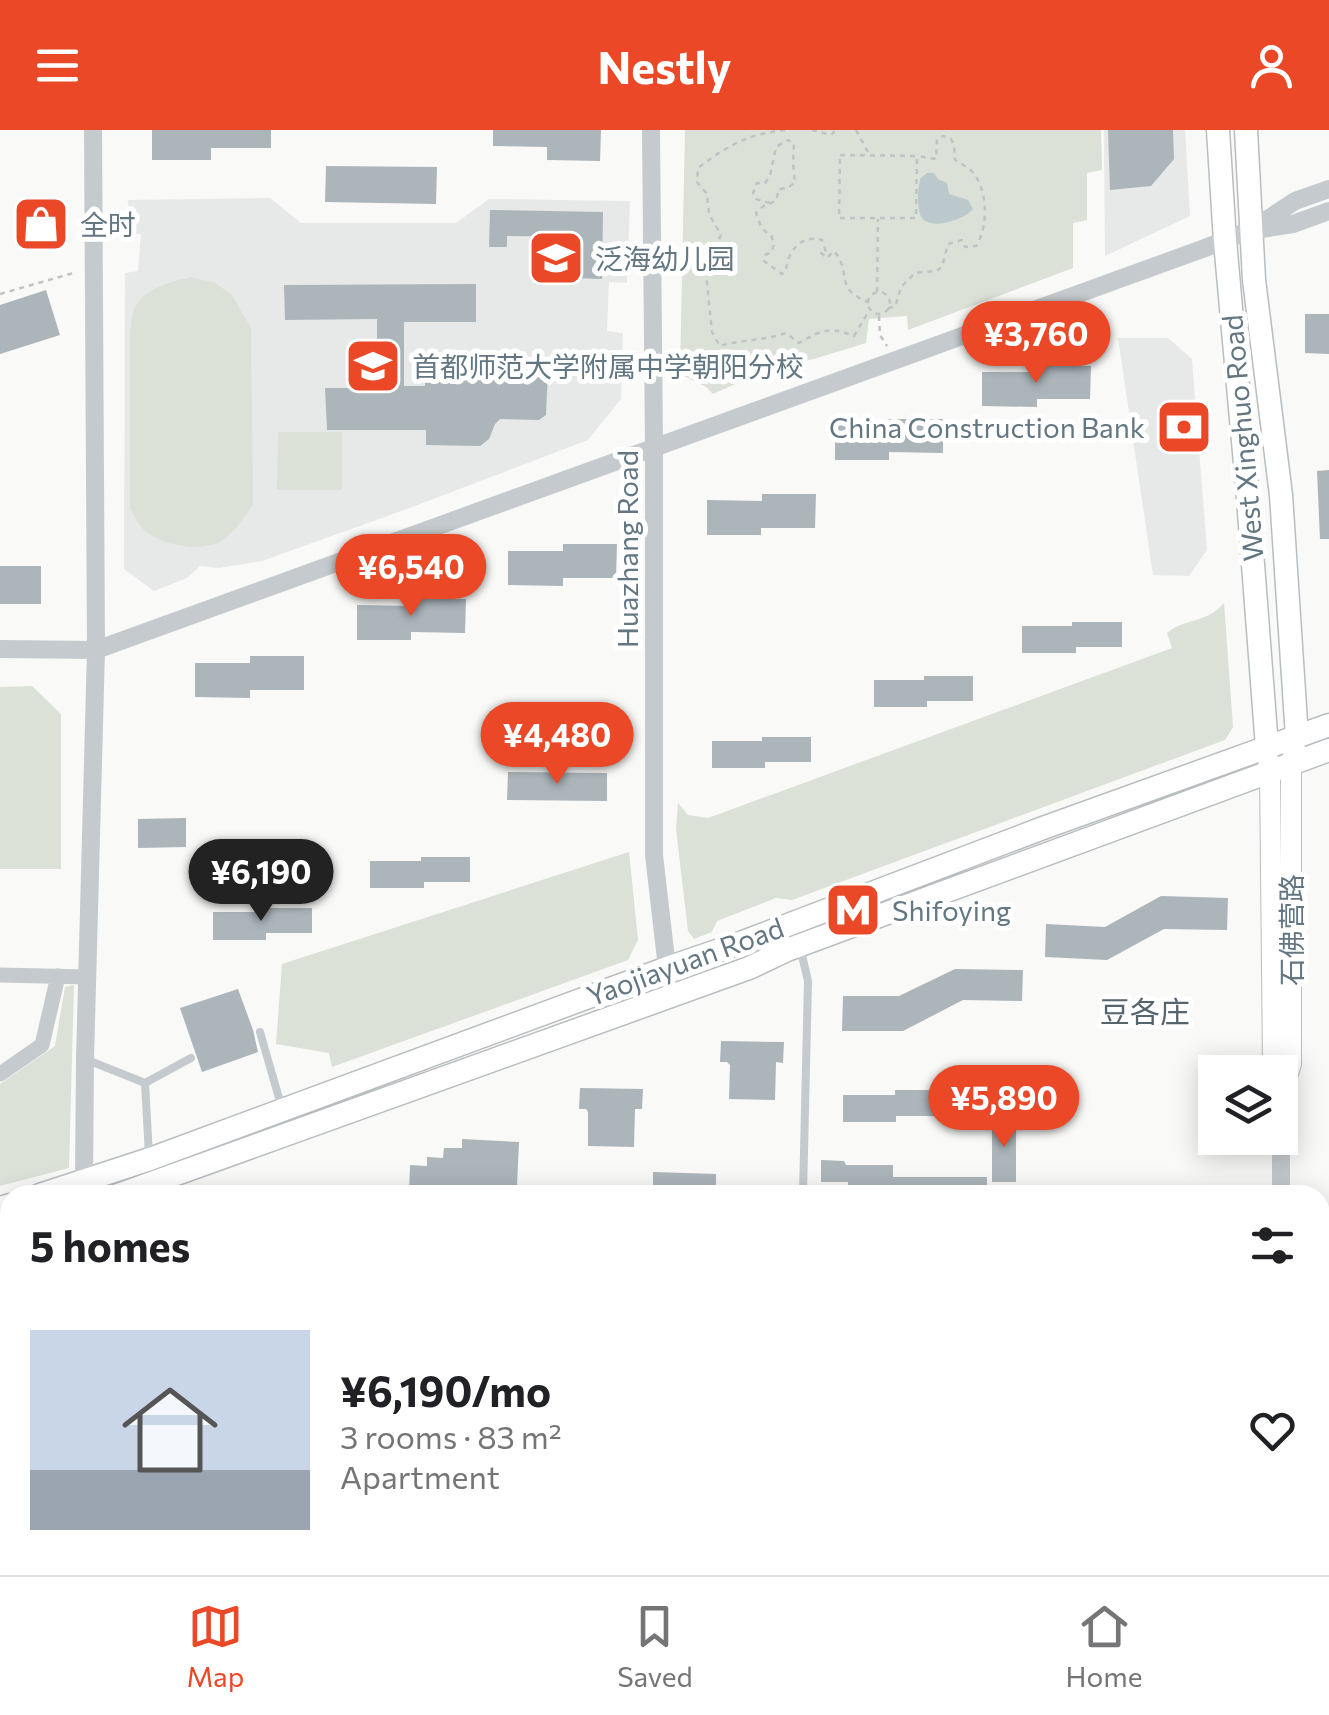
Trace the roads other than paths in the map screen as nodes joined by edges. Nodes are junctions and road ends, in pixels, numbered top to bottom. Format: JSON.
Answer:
{"nodes":[{"id":1,"x":93,"y":130,"type":"edge"},
{"id":2,"x":651,"y":130,"type":"edge"},
{"id":3,"x":1218,"y":130,"type":"edge"},
{"id":4,"x":1246,"y":130,"type":"edge"},
{"id":5,"x":1329,"y":189,"type":"edge"},
{"id":6,"x":1329,"y":211,"type":"edge"},
{"id":7,"x":1251,"y":230,"type":"junction"},
{"id":8,"x":1224,"y":241,"type":"junction"},
{"id":9,"x":654,"y":448,"type":"junction"},
{"id":10,"x":0,"y":649,"type":"edge"},
{"id":11,"x":96,"y":650,"type":"junction"},
{"id":12,"x":1329,"y":726,"type":"edge"},
{"id":13,"x":1297,"y":737,"type":"junction"},
{"id":14,"x":1266,"y":747,"type":"junction"},
{"id":15,"x":1329,"y":750,"type":"edge"},
{"id":16,"x":1281,"y":767,"type":"junction"},
{"id":17,"x":800,"y":945,"type":"junction"},
{"id":18,"x":667,"y":968,"type":"junction"},
{"id":19,"x":0,"y":976,"type":"edge"},
{"id":20,"x":58,"y":976,"type":"junction"},
{"id":21,"x":87,"y":977,"type":"junction"},
{"id":22,"x":260,"y":1032,"type":"dead end"},
{"id":23,"x":1273,"y":1055,"type":"edge"},
{"id":24,"x":1291,"y":1055,"type":"edge"},
{"id":25,"x":191,"y":1058,"type":"dead end"},
{"id":26,"x":85,"y":1059,"type":"junction"},
{"id":27,"x":0,"y":1074,"type":"edge"},
{"id":28,"x":146,"y":1083,"type":"junction"},
{"id":29,"x":282,"y":1110,"type":"junction"},
{"id":30,"x":1281,"y":1155,"type":"edge"},
{"id":31,"x":150,"y":1159,"type":"junction"},
{"id":32,"x":84,"y":1180,"type":"junction"},
{"id":33,"x":69,"y":1185,"type":"edge"},
{"id":34,"x":164,"y":1185,"type":"edge"},
{"id":35,"x":804,"y":1185,"type":"edge"},
{"id":36,"x":1281,"y":1185,"type":"edge"}],
"edges":[{"from":1,"to":11,"type":"street"},
{"from":2,"to":9,"type":"street","name":"Huazhang Road"},
{"from":3,"to":8,"type":"main road","name":"West Xinghuo Road"},
{"from":4,"to":7,"type":"main road","name":"West Xinghuo Road"},
{"from":5,"to":7,"type":"street"},
{"from":6,"to":7,"type":"street"},
{"from":7,"to":8,"type":"street"},
{"from":7,"to":13,"type":"main road","name":"West Xinghuo Road"},
{"from":8,"to":9,"type":"street"},
{"from":8,"to":14,"type":"main road","name":"West Xinghuo Road"},
{"from":9,"to":11,"type":"street"},
{"from":9,"to":18,"type":"street","name":"Huazhang Road"},
{"from":10,"to":11,"type":"street"},
{"from":11,"to":21,"type":"street"},
{"from":12,"to":13,"type":"main road","name":"Yaojiayuan Road"},
{"from":13,"to":14,"type":"main road","name":"Yaojiayuan Road"},
{"from":13,"to":16,"type":"main road"},
{"from":14,"to":16,"type":"main road"},
{"from":14,"to":18,"type":"main road","name":"Yaojiayuan Road"},
{"from":15,"to":16,"type":"main road","name":"Yaojiayuan Road"},
{"from":16,"to":17,"type":"main road","name":"Yaojiayuan Road"},
{"from":16,"to":23,"type":"main road","name":"石佛营路"},
{"from":16,"to":24,"type":"main road","name":"石佛营路"},
{"from":17,"to":34,"type":"main road","name":"Yaojiayuan Road"},
{"from":17,"to":35,"type":"lane"},
{"from":18,"to":29,"type":"main road","name":"Yaojiayuan Road"},
{"from":19,"to":20,"type":"street"},
{"from":20,"to":21,"type":"street"},
{"from":20,"to":27,"type":"street"},
{"from":21,"to":26,"type":"street"},
{"from":22,"to":29,"type":"lane"},
{"from":25,"to":28,"type":"lane"},
{"from":26,"to":28,"type":"lane"},
{"from":26,"to":32,"type":"street"},
{"from":28,"to":31,"type":"lane"},
{"from":29,"to":31,"type":"main road","name":"Yaojiayuan Road"},
{"from":30,"to":36,"type":"street","name":"石佛营路"},
{"from":31,"to":32,"type":"main road","name":"Yaojiayuan Road"},
{"from":32,"to":33,"type":"main road","name":"Yaojiayuan Road"}]}
